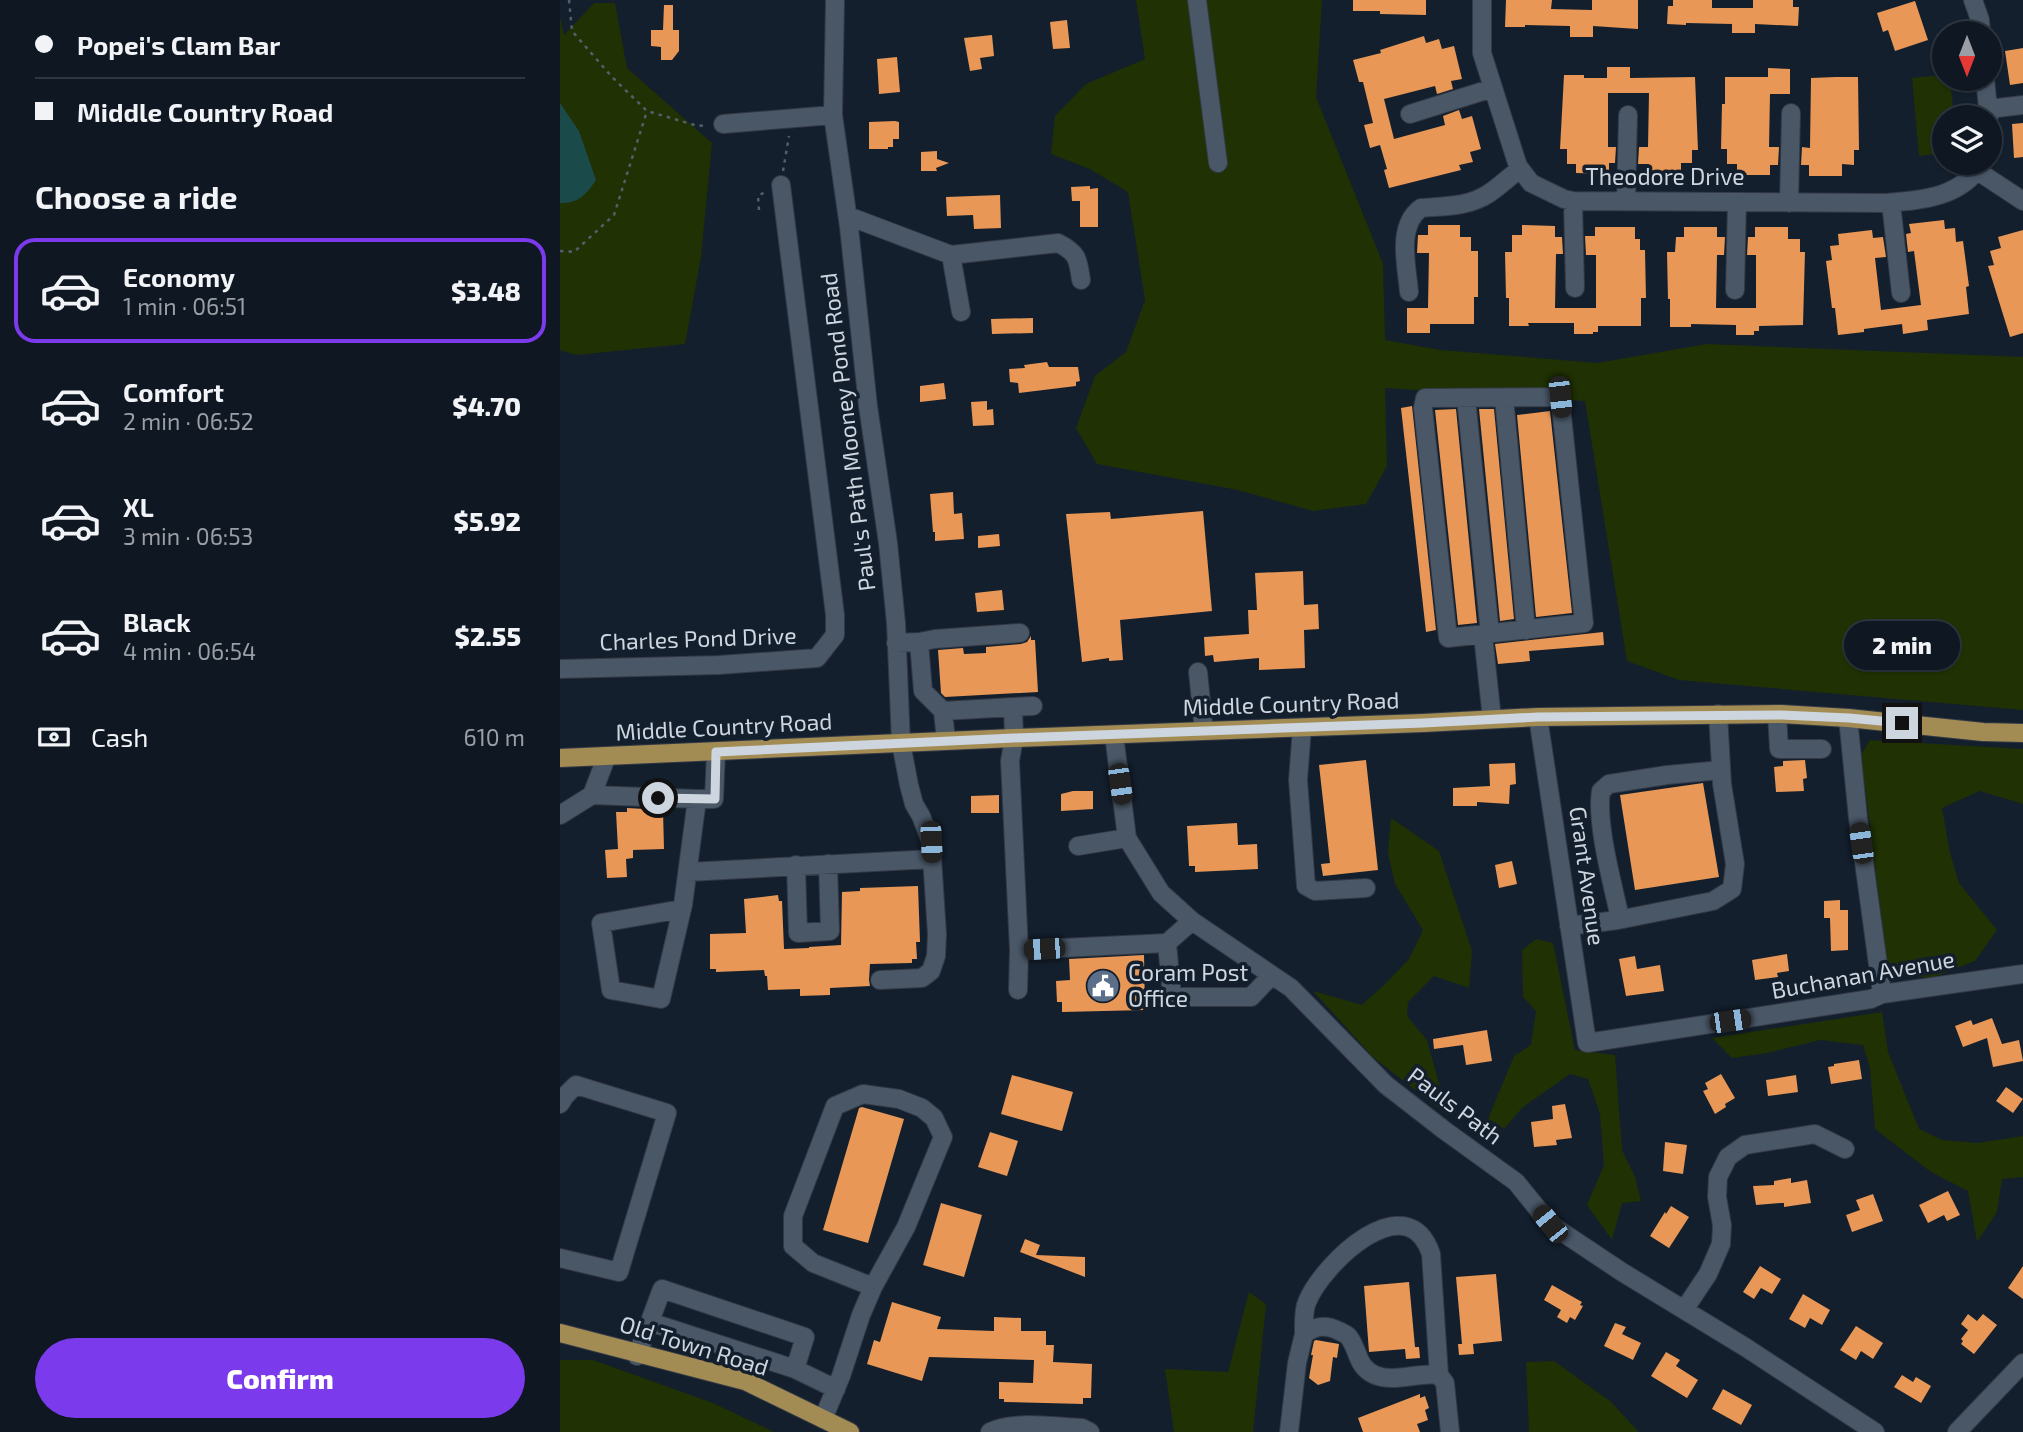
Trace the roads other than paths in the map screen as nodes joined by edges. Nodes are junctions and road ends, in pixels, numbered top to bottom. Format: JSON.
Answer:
{"nodes":[{"id":1,"x":835,"y":0,"type":"edge"},
{"id":2,"x":1197,"y":0,"type":"edge"},
{"id":3,"x":1482,"y":0,"type":"edge"},
{"id":4,"x":1973,"y":0,"type":"edge"},
{"id":5,"x":1980,"y":21,"type":"edge"},
{"id":6,"x":1493,"y":88,"type":"junction"},
{"id":7,"x":2023,"y":105,"type":"edge"},
{"id":8,"x":1791,"y":113,"type":"dead end"},
{"id":9,"x":2002,"y":113,"type":"edge"},
{"id":10,"x":1410,"y":114,"type":"dead end"},
{"id":11,"x":833,"y":115,"type":"junction"},
{"id":12,"x":1628,"y":115,"type":"dead end"},
{"id":13,"x":723,"y":124,"type":"road end"},
{"id":14,"x":1218,"y":163,"type":"dead end"},
{"id":15,"x":1520,"y":169,"type":"junction"},
{"id":16,"x":1971,"y":175,"type":"edge"},
{"id":17,"x":1989,"y":175,"type":"edge"},
{"id":18,"x":780,"y":184,"type":"road end"},
{"id":19,"x":1573,"y":201,"type":"junction"},
{"id":20,"x":1626,"y":201,"type":"junction"},
{"id":21,"x":2023,"y":201,"type":"edge"},
{"id":22,"x":1737,"y":202,"type":"junction"},
{"id":23,"x":1788,"y":203,"type":"junction"},
{"id":24,"x":1891,"y":203,"type":"junction"},
{"id":25,"x":848,"y":216,"type":"junction"},
{"id":26,"x":951,"y":254,"type":"junction"},
{"id":27,"x":1081,"y":280,"type":"dead end"},
{"id":28,"x":1575,"y":288,"type":"dead end"},
{"id":29,"x":1735,"y":290,"type":"dead end"},
{"id":30,"x":1409,"y":292,"type":"dead end"},
{"id":31,"x":1901,"y":293,"type":"dead end"},
{"id":32,"x":961,"y":312,"type":"dead end"},
{"id":33,"x":1466,"y":398,"type":"junction"},
{"id":34,"x":1504,"y":398,"type":"junction"},
{"id":35,"x":1526,"y":630,"type":"junction"},
{"id":36,"x":1020,"y":633,"type":"dead end"},
{"id":37,"x":1487,"y":635,"type":"junction"},
{"id":38,"x":919,"y":642,"type":"junction"},
{"id":39,"x":896,"y":643,"type":"junction"},
{"id":40,"x":560,"y":669,"type":"edge"},
{"id":41,"x":1198,"y":672,"type":"dead end"},
{"id":42,"x":1033,"y":706,"type":"dead end"},
{"id":43,"x":1013,"y":707,"type":"junction"},
{"id":44,"x":943,"y":711,"type":"junction"},
{"id":45,"x":1718,"y":715,"type":"junction"},
{"id":46,"x":1777,"y":715,"type":"junction"},
{"id":47,"x":1538,"y":717,"type":"junction"},
{"id":48,"x":1849,"y":718,"type":"junction"},
{"id":49,"x":1492,"y":719,"type":"junction"},
{"id":50,"x":1302,"y":728,"type":"junction"},
{"id":51,"x":1204,"y":731,"type":"junction"},
{"id":52,"x":2023,"y":733,"type":"edge"},
{"id":53,"x":1114,"y":735,"type":"junction"},
{"id":54,"x":1014,"y":738,"type":"junction"},
{"id":55,"x":946,"y":741,"type":"junction"},
{"id":56,"x":901,"y":743,"type":"junction"},
{"id":57,"x":1822,"y":749,"type":"dead end"},
{"id":58,"x":716,"y":752,"type":"junction"},
{"id":59,"x":560,"y":758,"type":"edge"},
{"id":60,"x":606,"y":758,"type":"junction"},
{"id":61,"x":1721,"y":770,"type":"junction"},
{"id":62,"x":592,"y":795,"type":"junction"},
{"id":63,"x":697,"y":799,"type":"junction"},
{"id":64,"x":560,"y":815,"type":"edge"},
{"id":65,"x":1127,"y":838,"type":"junction"},
{"id":66,"x":1078,"y":846,"type":"dead end"},
{"id":67,"x":932,"y":859,"type":"junction"},
{"id":68,"x":828,"y":864,"type":"junction"},
{"id":69,"x":796,"y":865,"type":"junction"},
{"id":70,"x":688,"y":872,"type":"junction"},
{"id":71,"x":1366,"y":888,"type":"dead end"},
{"id":72,"x":682,"y":909,"type":"junction"},
{"id":73,"x":1618,"y":920,"type":"junction"},
{"id":74,"x":1192,"y":921,"type":"junction"},
{"id":75,"x":1569,"y":926,"type":"junction"},
{"id":76,"x":1167,"y":943,"type":"junction"},
{"id":77,"x":1019,"y":950,"type":"junction"},
{"id":78,"x":2023,"y":974,"type":"edge"},
{"id":79,"x":1272,"y":975,"type":"junction"},
{"id":80,"x":880,"y":980,"type":"dead end"},
{"id":81,"x":1018,"y":989,"type":"dead end"},
{"id":82,"x":1882,"y":994,"type":"junction"},
{"id":83,"x":1587,"y":1043,"type":"joint"},
{"id":84,"x":560,"y":1104,"type":"edge"},
{"id":85,"x":1844,"y":1149,"type":"dead end"},
{"id":86,"x":560,"y":1258,"type":"edge"},
{"id":87,"x":873,"y":1287,"type":"junction"},
{"id":88,"x":1684,"y":1310,"type":"junction"},
{"id":89,"x":650,"y":1322,"type":"junction"},
{"id":90,"x":560,"y":1333,"type":"edge"},
{"id":91,"x":1304,"y":1334,"type":"junction"},
{"id":92,"x":637,"y":1355,"type":"junction"},
{"id":93,"x":2023,"y":1363,"type":"edge"},
{"id":94,"x":795,"y":1369,"type":"junction"},
{"id":95,"x":1439,"y":1376,"type":"junction"},
{"id":96,"x":836,"y":1389,"type":"junction"},
{"id":97,"x":823,"y":1419,"type":"junction"},
{"id":98,"x":850,"y":1432,"type":"edge"},
{"id":99,"x":990,"y":1432,"type":"edge"},
{"id":100,"x":1090,"y":1432,"type":"edge"},
{"id":101,"x":1289,"y":1432,"type":"edge"},
{"id":102,"x":1450,"y":1432,"type":"edge"},
{"id":103,"x":1875,"y":1432,"type":"edge"},
{"id":104,"x":1957,"y":1432,"type":"edge"}],
"edges":[{"from":1,"to":11,"type":"street","name":"Paul's Path Mooney Pond Road"},
{"from":2,"to":14,"type":"street"},
{"from":3,"to":6,"type":"street"},
{"from":4,"to":5,"type":"street"},
{"from":6,"to":10,"type":"street"},
{"from":6,"to":15,"type":"street"},
{"from":7,"to":9,"type":"street"},
{"from":8,"to":23,"type":"street"},
{"from":11,"to":13,"type":"street"},
{"from":11,"to":25,"type":"street","name":"Paul's Path Mooney Pond Road"},
{"from":12,"to":20,"type":"street"},
{"from":15,"to":19,"type":"street","name":"Theodore Drive"},
{"from":15,"to":30,"type":"street"},
{"from":16,"to":24,"type":"street","name":"Theodore Drive"},
{"from":17,"to":21,"type":"street"},
{"from":18,"to":40,"type":"street","name":"Charles Pond Drive"},
{"from":19,"to":20,"type":"street","name":"Theodore Drive"},
{"from":19,"to":28,"type":"street"},
{"from":20,"to":22,"type":"street","name":"Theodore Drive"},
{"from":22,"to":23,"type":"street","name":"Theodore Drive"},
{"from":22,"to":29,"type":"street"},
{"from":23,"to":24,"type":"street","name":"Theodore Drive"},
{"from":24,"to":31,"type":"street"},
{"from":25,"to":26,"type":"street"},
{"from":25,"to":39,"type":"street","name":"Paul's Path Mooney Pond Road"},
{"from":26,"to":27,"type":"street"},
{"from":26,"to":32,"type":"street"},
{"from":33,"to":34,"type":"street"},
{"from":33,"to":37,"type":"street"},
{"from":33,"to":37,"type":"street"},
{"from":34,"to":35,"type":"street"},
{"from":34,"to":35,"type":"street"},
{"from":35,"to":37,"type":"street"},
{"from":36,"to":38,"type":"street"},
{"from":37,"to":49,"type":"street"},
{"from":38,"to":39,"type":"street"},
{"from":38,"to":44,"type":"street"},
{"from":39,"to":56,"type":"street","name":"Paul's Path Mooney Pond Road"},
{"from":41,"to":51,"type":"street"},
{"from":42,"to":43,"type":"street"},
{"from":43,"to":44,"type":"street"},
{"from":43,"to":54,"type":"street"},
{"from":44,"to":55,"type":"street"},
{"from":45,"to":46,"type":"main road","name":"Middle Country Road"},
{"from":45,"to":47,"type":"main road","name":"Middle Country Road"},
{"from":45,"to":61,"type":"street"},
{"from":46,"to":48,"type":"main road","name":"Middle Country Road"},
{"from":46,"to":57,"type":"street"},
{"from":47,"to":49,"type":"main road","name":"Middle Country Road"},
{"from":47,"to":75,"type":"street","name":"Grant Avenue"},
{"from":48,"to":52,"type":"main road","name":"Middle Country Road"},
{"from":48,"to":82,"type":"street"},
{"from":49,"to":50,"type":"main road","name":"Middle Country Road"},
{"from":50,"to":51,"type":"main road","name":"Middle Country Road"},
{"from":50,"to":71,"type":"street"},
{"from":51,"to":53,"type":"main road","name":"Middle Country Road"},
{"from":53,"to":54,"type":"main road","name":"Middle Country Road"},
{"from":53,"to":65,"type":"street","name":"Pauls Path"},
{"from":54,"to":55,"type":"main road","name":"Middle Country Road"},
{"from":54,"to":77,"type":"street"},
{"from":55,"to":56,"type":"main road","name":"Middle Country Road"},
{"from":56,"to":58,"type":"main road","name":"Middle Country Road"},
{"from":56,"to":67,"type":"street","name":"Paul's Path Mooney Pond Road"},
{"from":58,"to":60,"type":"main road","name":"Middle Country Road"},
{"from":58,"to":63,"type":"street"},
{"from":59,"to":60,"type":"main road","name":"Middle Country Road"},
{"from":60,"to":62,"type":"street"},
{"from":61,"to":73,"type":"street"},
{"from":61,"to":73,"type":"street"},
{"from":62,"to":63,"type":"street"},
{"from":62,"to":64,"type":"street"},
{"from":63,"to":70,"type":"street"},
{"from":65,"to":66,"type":"street"},
{"from":65,"to":74,"type":"street","name":"Pauls Path"},
{"from":67,"to":68,"type":"street"},
{"from":67,"to":80,"type":"street","name":"Paul's Path Mooney Pond Road"},
{"from":68,"to":69,"type":"street"},
{"from":68,"to":69,"type":"street"},
{"from":69,"to":70,"type":"street"},
{"from":70,"to":72,"type":"street"},
{"from":72,"to":72,"type":"street"},
{"from":73,"to":75,"type":"street"},
{"from":74,"to":76,"type":"street"},
{"from":74,"to":79,"type":"street","name":"Pauls Path"},
{"from":75,"to":83,"type":"street","name":"Grant Avenue"},
{"from":76,"to":77,"type":"street"},
{"from":76,"to":79,"type":"street"},
{"from":77,"to":81,"type":"street"},
{"from":78,"to":82,"type":"street","name":"Buchanan Avenue"},
{"from":79,"to":88,"type":"street","name":"Pauls Path"},
{"from":82,"to":83,"type":"street","name":"Buchanan Avenue"},
{"from":84,"to":86,"type":"street"},
{"from":85,"to":88,"type":"street"},
{"from":87,"to":87,"type":"street"},
{"from":87,"to":96,"type":"street"},
{"from":88,"to":103,"type":"street","name":"Pauls Path"},
{"from":89,"to":92,"type":"street"},
{"from":89,"to":94,"type":"street"},
{"from":89,"to":94,"type":"street"},
{"from":90,"to":92,"type":"main road","name":"Old Town Road"},
{"from":91,"to":95,"type":"street"},
{"from":91,"to":95,"type":"street"},
{"from":91,"to":101,"type":"street"},
{"from":92,"to":97,"type":"main road","name":"Old Town Road"},
{"from":93,"to":104,"type":"street"},
{"from":94,"to":96,"type":"street"},
{"from":95,"to":102,"type":"street"},
{"from":96,"to":97,"type":"street"},
{"from":97,"to":98,"type":"main road","name":"Old Town Road"},
{"from":99,"to":100,"type":"street"}]}
